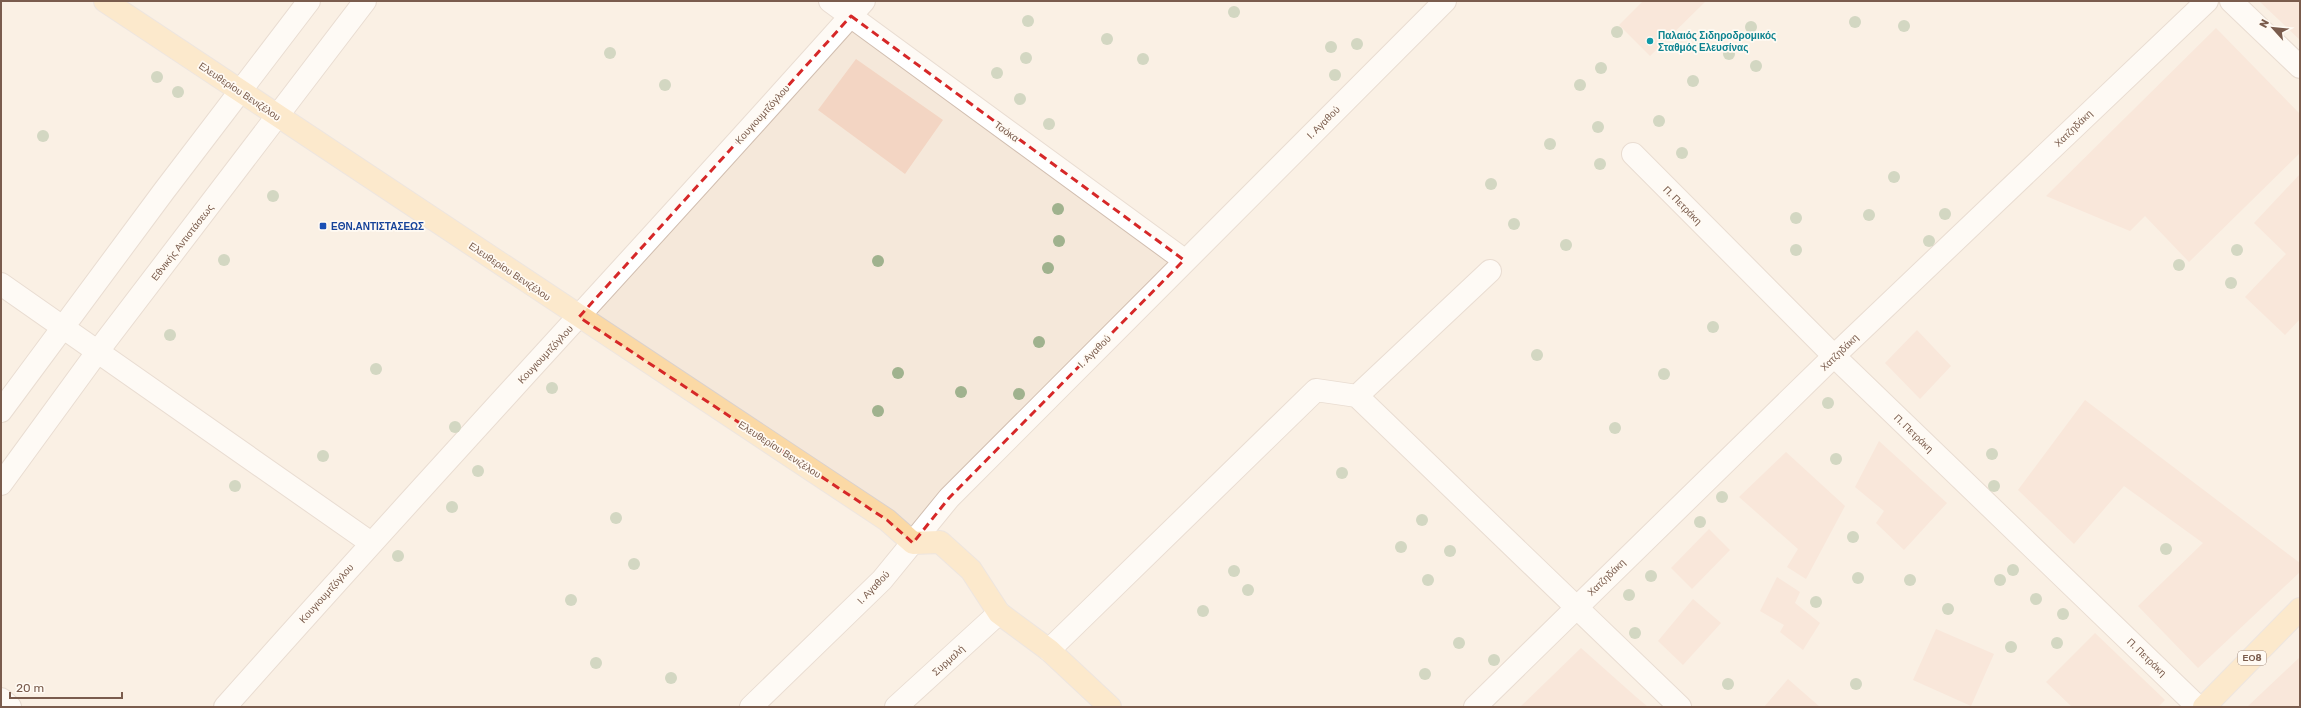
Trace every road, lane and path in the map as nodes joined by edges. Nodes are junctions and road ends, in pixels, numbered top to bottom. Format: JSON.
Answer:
{"nodes":[{"id":1,"x":104,"y":1,"type":"edge"},
{"id":2,"x":309,"y":1,"type":"edge"},
{"id":3,"x":365,"y":1,"type":"edge"},
{"id":4,"x":830,"y":1,"type":"edge"},
{"id":5,"x":1445,"y":1,"type":"edge"},
{"id":6,"x":2207,"y":1,"type":"edge"},
{"id":7,"x":2231,"y":1,"type":"edge"},
{"id":8,"x":857,"y":9,"type":"edge"},
{"id":9,"x":2300,"y":68,"type":"edge"},
{"id":10,"x":241,"y":91,"type":"junction"},
{"id":11,"x":278,"y":117,"type":"junction"},
{"id":12,"x":1633,"y":154,"type":"dead end"},
{"id":13,"x":1184,"y":260,"type":"junction"},
{"id":14,"x":1490,"y":271,"type":"dead end"},
{"id":15,"x":1,"y":284,"type":"edge"},
{"id":16,"x":579,"y":317,"type":"junction"},
{"id":17,"x":62,"y":328,"type":"junction"},
{"id":18,"x":98,"y":351,"type":"junction"},
{"id":19,"x":1834,"y":356,"type":"junction"},
{"id":20,"x":1357,"y":396,"type":"junction"},
{"id":21,"x":1,"y":411,"type":"edge"},
{"id":22,"x":1,"y":484,"type":"edge"},
{"id":23,"x":371,"y":543,"type":"junction"},
{"id":24,"x":913,"y":543,"type":"junction"},
{"id":25,"x":1575,"y":607,"type":"junction"},
{"id":26,"x":2300,"y":609,"type":"edge"},
{"id":27,"x":999,"y":613,"type":"junction"},
{"id":28,"x":1049,"y":650,"type":"junction"},
{"id":29,"x":1,"y":699,"type":"edge"},
{"id":30,"x":10,"y":707,"type":"edge"},
{"id":31,"x":225,"y":707,"type":"edge"},
{"id":32,"x":751,"y":707,"type":"edge"},
{"id":33,"x":896,"y":707,"type":"edge"},
{"id":34,"x":1110,"y":707,"type":"edge"},
{"id":35,"x":1474,"y":707,"type":"edge"},
{"id":36,"x":1680,"y":707,"type":"edge"},
{"id":37,"x":2198,"y":707,"type":"edge"},
{"id":38,"x":2204,"y":707,"type":"edge"}],
"edges":[{"from":1,"to":10,"type":"main road","name":"Ελευθερίου Βενιζέλου"},
{"from":2,"to":10,"type":"street"},
{"from":3,"to":11,"type":"street","name":"Εθνικής Αντιστάσεως"},
{"from":4,"to":8,"type":"street","name":"Τσόκα"},
{"from":5,"to":13,"type":"street","name":"Ι. Αγαθού"},
{"from":6,"to":19,"type":"street","name":"Χατζηδάκη"},
{"from":7,"to":9,"type":"street"},
{"from":8,"to":13,"type":"street","name":"Τσόκα"},
{"from":8,"to":16,"type":"street","name":"Κουγιουμτζόγλου"},
{"from":10,"to":11,"type":"main road","name":"Ελευθερίου Βενιζέλου"},
{"from":10,"to":17,"type":"street"},
{"from":11,"to":16,"type":"main road","name":"Ελευθερίου Βενιζέλου"},
{"from":11,"to":18,"type":"street","name":"Εθνικής Αντιστάσεως"},
{"from":12,"to":19,"type":"street","name":"Π. Πετράκη"},
{"from":13,"to":24,"type":"street","name":"Ι. Αγαθού"},
{"from":14,"to":20,"type":"street"},
{"from":15,"to":17,"type":"street"},
{"from":16,"to":23,"type":"street","name":"Κουγιουμτζόγλου"},
{"from":16,"to":24,"type":"main road","name":"Ελευθερίου Βενιζέλου"},
{"from":17,"to":18,"type":"street"},
{"from":17,"to":21,"type":"street"},
{"from":18,"to":22,"type":"street","name":"Εθνικής Αντιστάσεως"},
{"from":18,"to":23,"type":"street"},
{"from":19,"to":25,"type":"street","name":"Χατζηδάκη"},
{"from":19,"to":37,"type":"street","name":"Π. Πετράκη"},
{"from":20,"to":25,"type":"street"},
{"from":20,"to":28,"type":"street"},
{"from":23,"to":31,"type":"street","name":"Κουγιουμτζόγλου"},
{"from":24,"to":27,"type":"main road"},
{"from":24,"to":32,"type":"street","name":"Ι. Αγαθού"},
{"from":25,"to":35,"type":"street","name":"Χατζηδάκη"},
{"from":25,"to":36,"type":"street"},
{"from":26,"to":38,"type":"main road","number":"ΕΟ8"},
{"from":27,"to":28,"type":"main road"},
{"from":27,"to":33,"type":"street","name":"Συρμαλή"},
{"from":28,"to":34,"type":"main road"},
{"from":29,"to":30,"type":"street"}]}
